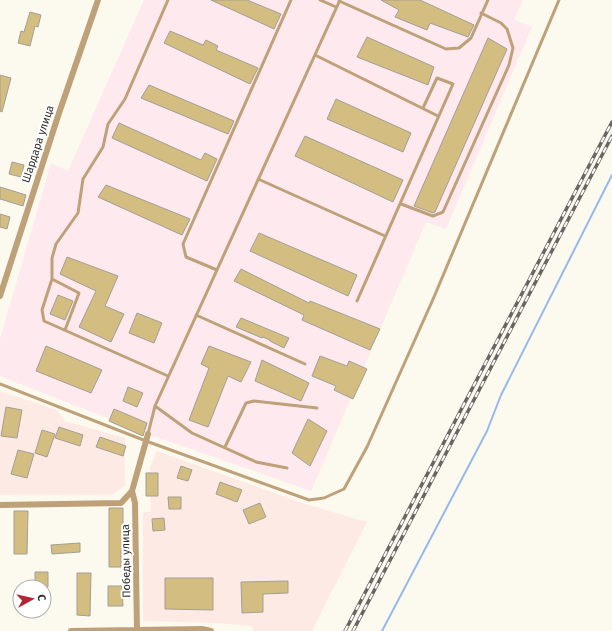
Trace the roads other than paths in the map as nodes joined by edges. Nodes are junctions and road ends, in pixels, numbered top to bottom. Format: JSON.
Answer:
{"nodes":[{"id":1,"x":98,"y":0,"type":"edge"},
{"id":2,"x":168,"y":0,"type":"edge"},
{"id":3,"x":291,"y":0,"type":"edge"},
{"id":4,"x":320,"y":0,"type":"edge"},
{"id":5,"x":340,"y":0,"type":"edge"},
{"id":6,"x":488,"y":0,"type":"edge"},
{"id":7,"x":558,"y":0,"type":"edge"},
{"id":8,"x":336,"y":8,"type":"junction"},
{"id":9,"x":482,"y":14,"type":"junction"},
{"id":10,"x":315,"y":55,"type":"junction"},
{"id":11,"x":423,"y":108,"type":"junction"},
{"id":12,"x":438,"y":116,"type":"junction"},
{"id":13,"x":258,"y":179,"type":"junction"},
{"id":14,"x":401,"y":204,"type":"junction"},
{"id":15,"x":385,"y":236,"type":"junction"},
{"id":16,"x":217,"y":270,"type":"junction"},
{"id":17,"x":52,"y":279,"type":"junction"},
{"id":18,"x":0,"y":296,"type":"edge"},
{"id":19,"x":357,"y":301,"type":"dead end"},
{"id":20,"x":196,"y":316,"type":"junction"},
{"id":21,"x":65,"y":330,"type":"junction"},
{"id":22,"x":305,"y":364,"type":"dead end"},
{"id":23,"x":168,"y":376,"type":"junction"},
{"id":24,"x":0,"y":384,"type":"edge"},
{"id":25,"x":155,"y":406,"type":"junction"},
{"id":26,"x":317,"y":408,"type":"dead end"},
{"id":27,"x":148,"y":434,"type":"joint"},
{"id":28,"x":146,"y":442,"type":"junction"},
{"id":29,"x":225,"y":447,"type":"junction"},
{"id":30,"x":286,"y":468,"type":"dead end"},
{"id":31,"x":132,"y":491,"type":"junction"},
{"id":32,"x":0,"y":505,"type":"edge"},
{"id":33,"x":137,"y":630,"type":"edge"},
{"id":34,"x":71,"y":631,"type":"edge"},
{"id":35,"x":211,"y":631,"type":"edge"}],
"edges":[{"from":1,"to":18,"type":"street","name":"Шардара улица"},
{"from":2,"to":17,"type":"lane"},
{"from":3,"to":16,"type":"lane"},
{"from":4,"to":8,"type":"lane"},
{"from":5,"to":8,"type":"lane"},
{"from":5,"to":9,"type":"lane"},
{"from":6,"to":9,"type":"lane"},
{"from":7,"to":28,"type":"lane"},
{"from":8,"to":10,"type":"lane"},
{"from":9,"to":14,"type":"lane"},
{"from":10,"to":11,"type":"lane"},
{"from":10,"to":13,"type":"lane"},
{"from":11,"to":12,"type":"lane"},
{"from":11,"to":12,"type":"lane"},
{"from":12,"to":14,"type":"lane"},
{"from":13,"to":15,"type":"lane"},
{"from":13,"to":16,"type":"lane"},
{"from":14,"to":15,"type":"lane"},
{"from":15,"to":19,"type":"lane"},
{"from":16,"to":20,"type":"lane"},
{"from":17,"to":21,"type":"lane"},
{"from":17,"to":21,"type":"lane"},
{"from":20,"to":22,"type":"lane"},
{"from":20,"to":23,"type":"lane"},
{"from":21,"to":23,"type":"lane"},
{"from":23,"to":25,"type":"lane"},
{"from":24,"to":28,"type":"lane"},
{"from":25,"to":27,"type":"lane"},
{"from":25,"to":29,"type":"lane"},
{"from":26,"to":29,"type":"lane"},
{"from":27,"to":28,"type":"street"},
{"from":28,"to":31,"type":"street"},
{"from":29,"to":30,"type":"lane"},
{"from":31,"to":32,"type":"street"},
{"from":31,"to":33,"type":"street","name":"Победы улица"},
{"from":33,"to":34,"type":"street"},
{"from":33,"to":35,"type":"street"}]}
